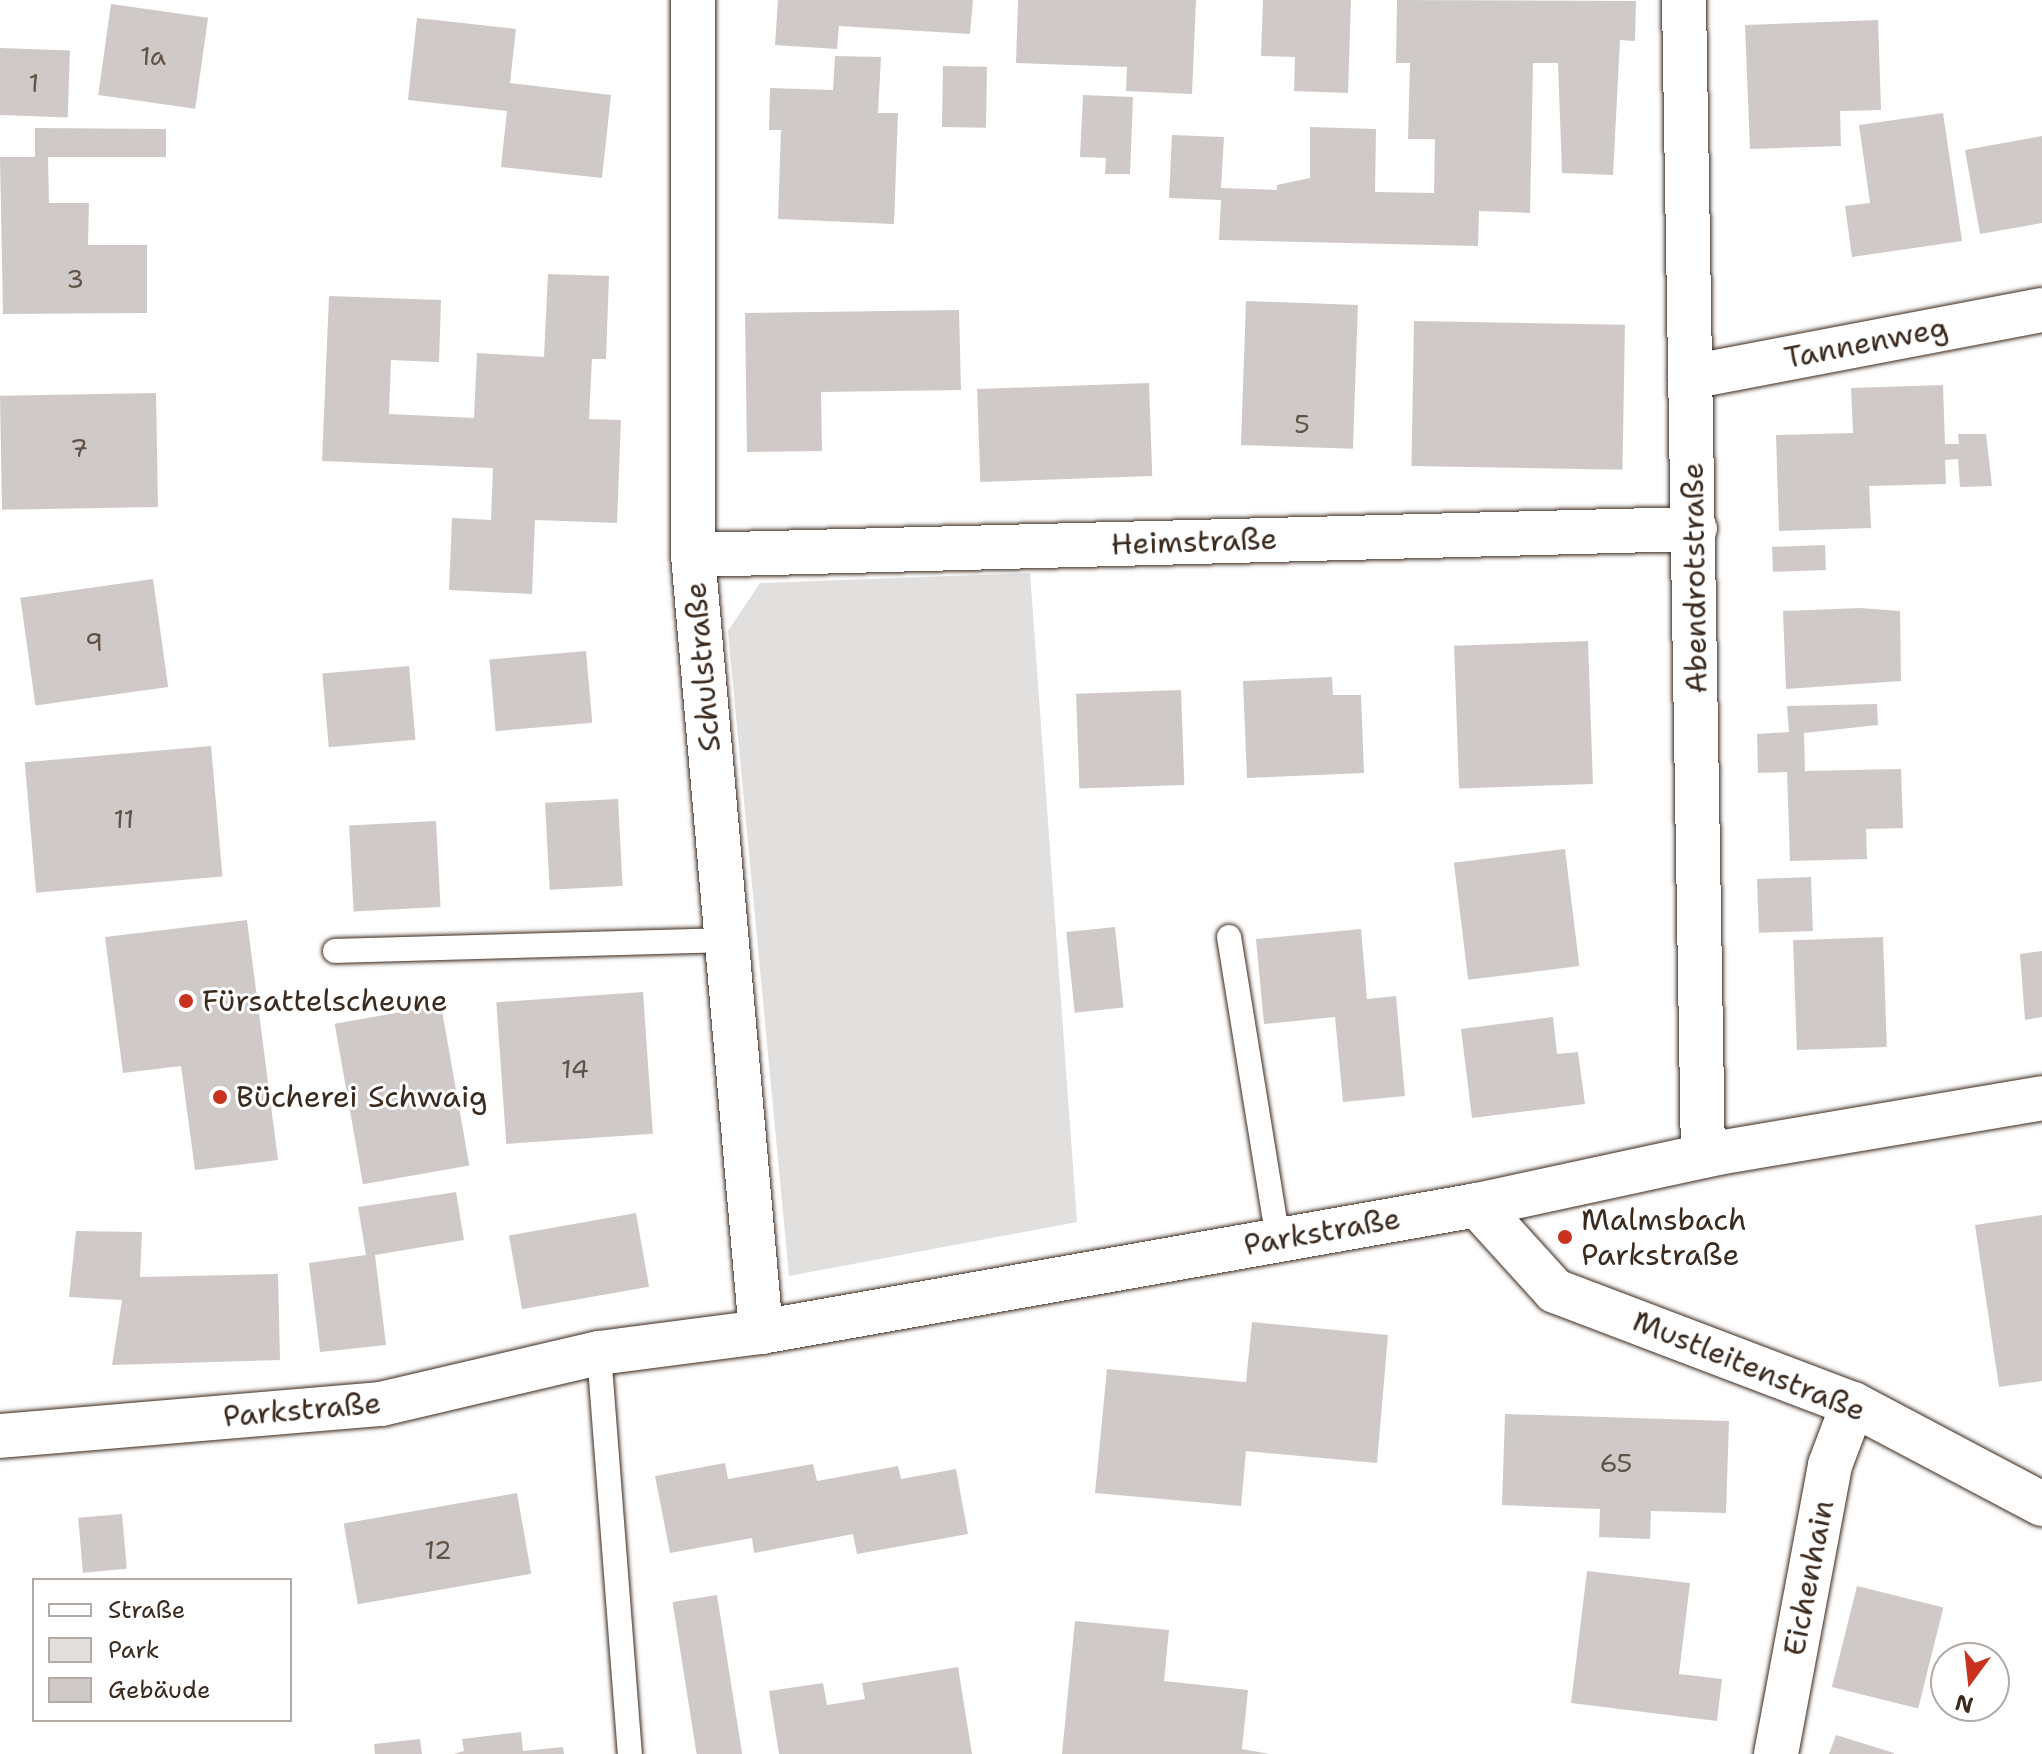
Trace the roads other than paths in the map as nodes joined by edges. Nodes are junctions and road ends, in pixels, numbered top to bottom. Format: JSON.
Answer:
{"nodes":[{"id":1,"x":693,"y":0,"type":"edge"},
{"id":2,"x":1684,"y":0,"type":"edge"},
{"id":3,"x":2042,"y":310,"type":"edge"},
{"id":4,"x":1690,"y":377,"type":"junction"},
{"id":5,"x":1695,"y":529,"type":"junction"},
{"id":6,"x":693,"y":555,"type":"junction"},
{"id":7,"x":1229,"y":937,"type":"dead end"},
{"id":8,"x":727,"y":940,"type":"junction"},
{"id":9,"x":335,"y":951,"type":"dead end"},
{"id":10,"x":2042,"y":1098,"type":"edge"},
{"id":11,"x":1703,"y":1156,"type":"junction"},
{"id":12,"x":1477,"y":1205,"type":"junction"},
{"id":13,"x":1278,"y":1240,"type":"junction"},
{"id":14,"x":761,"y":1332,"type":"junction"},
{"id":15,"x":599,"y":1353,"type":"junction"},
{"id":16,"x":1853,"y":1404,"type":"junction"},
{"id":17,"x":0,"y":1436,"type":"edge"},
{"id":18,"x":2042,"y":1504,"type":"edge"},
{"id":19,"x":630,"y":1754,"type":"edge"},
{"id":20,"x":1776,"y":1754,"type":"edge"}],
"edges":[{"from":1,"to":6,"type":"street","name":"Schulstraße"},
{"from":2,"to":4,"type":"street","name":"Abendrotstraße"},
{"from":3,"to":4,"type":"street","name":"Tannenweg"},
{"from":4,"to":5,"type":"street","name":"Abendrotstraße"},
{"from":5,"to":6,"type":"street","name":"Heimstraße"},
{"from":5,"to":11,"type":"street","name":"Abendrotstraße"},
{"from":6,"to":8,"type":"street","name":"Schulstraße"},
{"from":7,"to":13,"type":"lane"},
{"from":8,"to":9,"type":"lane"},
{"from":8,"to":14,"type":"street","name":"Schulstraße"},
{"from":10,"to":11,"type":"street","name":"Parkstraße"},
{"from":11,"to":12,"type":"street","name":"Parkstraße"},
{"from":12,"to":13,"type":"street","name":"Parkstraße"},
{"from":12,"to":16,"type":"street","name":"Mustleitenstraße"},
{"from":13,"to":14,"type":"street","name":"Parkstraße"},
{"from":14,"to":15,"type":"street","name":"Parkstraße"},
{"from":15,"to":17,"type":"street","name":"Parkstraße"},
{"from":15,"to":19,"type":"lane"},
{"from":16,"to":18,"type":"street","name":"Mustleitenstraße"},
{"from":16,"to":20,"type":"street","name":"Eichenhain"}]}
